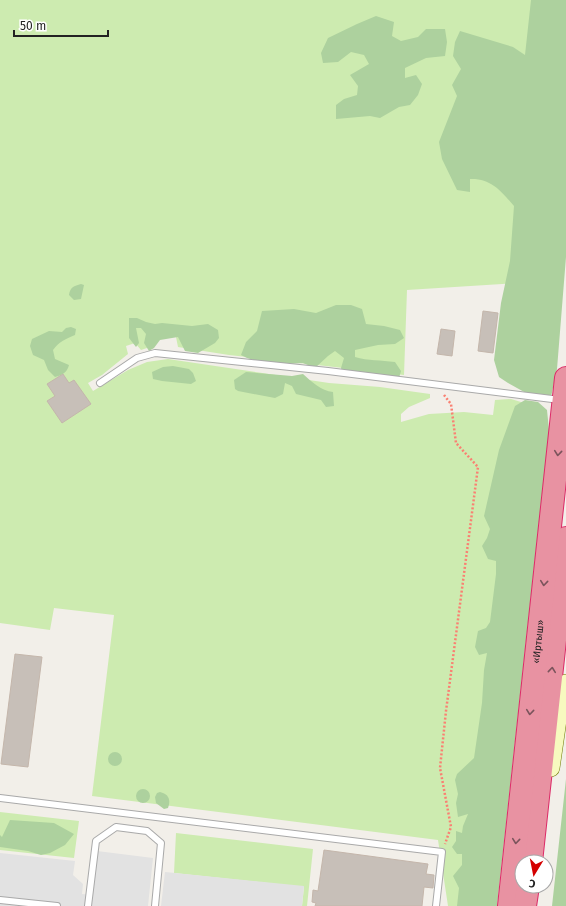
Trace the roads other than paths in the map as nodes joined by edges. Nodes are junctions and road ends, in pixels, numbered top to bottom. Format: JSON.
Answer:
{"nodes":[{"id":1,"x":566,"y":378,"type":"edge"},
{"id":2,"x":100,"y":382,"type":"dead end"},
{"id":3,"x":564,"y":401,"type":"junction"},
{"id":4,"x":566,"y":538,"type":"edge"},
{"id":5,"x":566,"y":683,"type":"edge"},
{"id":6,"x":0,"y":798,"type":"edge"},
{"id":7,"x":536,"y":824,"type":"junction"},
{"id":8,"x":532,"y":854,"type":"edge"},
{"id":9,"x":527,"y":894,"type":"edge"},
{"id":10,"x":0,"y":900,"type":"edge"},
{"id":11,"x":57,"y":906,"type":"edge"},
{"id":12,"x":88,"y":906,"type":"edge"},
{"id":13,"x":155,"y":906,"type":"edge"},
{"id":14,"x":436,"y":906,"type":"edge"},
{"id":15,"x":509,"y":906,"type":"edge"},
{"id":16,"x":526,"y":906,"type":"edge"}],
"edges":[{"from":1,"to":3,"type":"highway","name":"«Иртыш»"},
{"from":2,"to":3,"type":"lane"},
{"from":3,"to":15,"type":"highway","name":"«Иртыш»","one_way":true},
{"from":7,"to":4,"type":"highway","name":"«Иртыш»","one_way":true},
{"from":5,"to":7,"type":"street"},
{"from":6,"to":14,"type":"lane"},
{"from":7,"to":8,"type":"highway","name":"«Иртыш»"},
{"from":9,"to":16,"type":"highway"},
{"from":10,"to":11,"type":"lane"},
{"from":12,"to":13,"type":"lane"}]}
